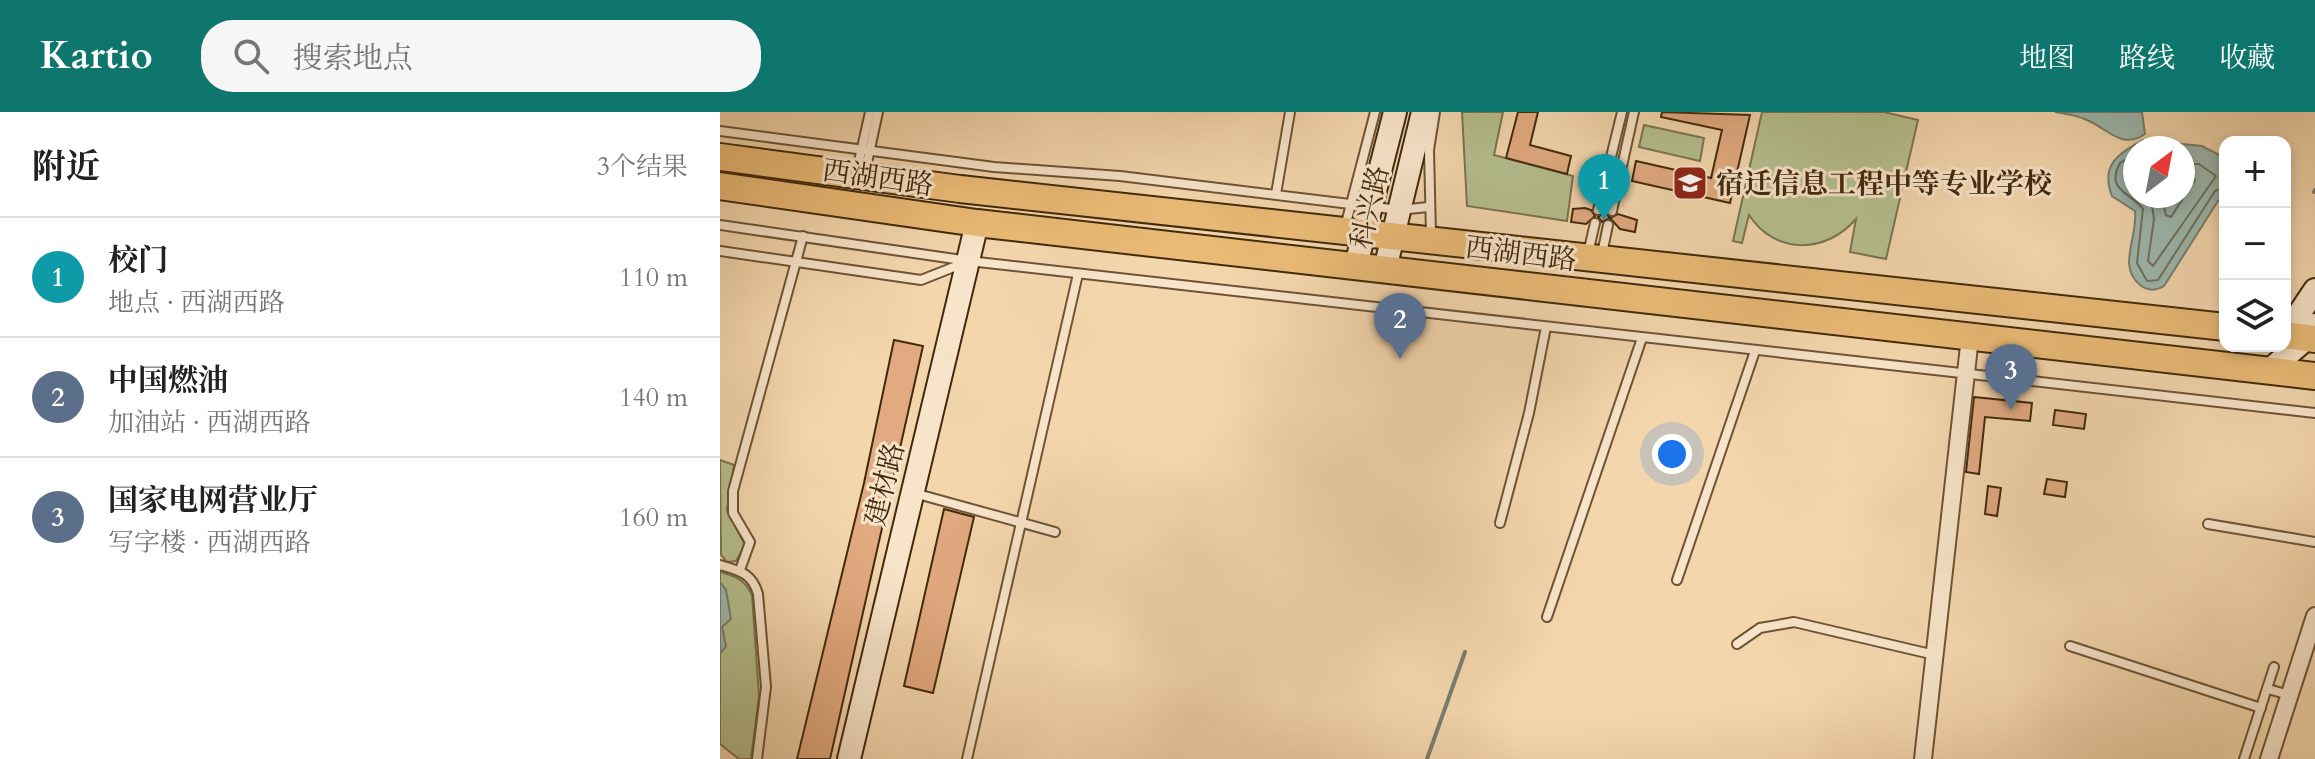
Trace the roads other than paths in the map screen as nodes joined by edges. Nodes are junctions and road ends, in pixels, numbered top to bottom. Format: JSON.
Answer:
{"nodes":[{"id":1,"x":870,"y":112,"type":"edge"},
{"id":2,"x":878,"y":112,"type":"edge"},
{"id":3,"x":1290,"y":112,"type":"edge"},
{"id":4,"x":1375,"y":112,"type":"edge"},
{"id":5,"x":1395,"y":112,"type":"edge"},
{"id":6,"x":1423,"y":112,"type":"edge"},
{"id":7,"x":1435,"y":112,"type":"edge"},
{"id":8,"x":1622,"y":112,"type":"edge"},
{"id":9,"x":1634,"y":112,"type":"edge"},
{"id":10,"x":720,"y":131,"type":"edge"},
{"id":11,"x":720,"y":157,"type":"edge"},
{"id":12,"x":863,"y":164,"type":"junction"},
{"id":13,"x":720,"y":186,"type":"edge"},
{"id":14,"x":1276,"y":194,"type":"junction"},
{"id":15,"x":1361,"y":204,"type":"junction"},
{"id":16,"x":1428,"y":207,"type":"junction"},
{"id":17,"x":1399,"y":210,"type":"junction"},
{"id":18,"x":1598,"y":210,"type":"dead end"},
{"id":19,"x":1612,"y":211,"type":"dead end"},
{"id":20,"x":977,"y":223,"type":"junction"},
{"id":21,"x":1595,"y":223,"type":"dead end"},
{"id":22,"x":720,"y":225,"type":"edge"},
{"id":23,"x":1608,"y":225,"type":"dead end"},
{"id":24,"x":1354,"y":230,"type":"junction"},
{"id":25,"x":803,"y":236,"type":"junction"},
{"id":26,"x":1393,"y":236,"type":"junction"},
{"id":27,"x":1431,"y":240,"type":"junction"},
{"id":28,"x":720,"y":251,"type":"edge"},
{"id":29,"x":1594,"y":258,"type":"junction"},
{"id":30,"x":969,"y":261,"type":"junction"},
{"id":31,"x":795,"y":262,"type":"junction"},
{"id":32,"x":1356,"y":265,"type":"junction"},
{"id":33,"x":1385,"y":269,"type":"junction"},
{"id":34,"x":1078,"y":274,"type":"junction"},
{"id":35,"x":2315,"y":290,"type":"edge"},
{"id":36,"x":2219,"y":326,"type":"edge"},
{"id":37,"x":1546,"y":327,"type":"junction"},
{"id":38,"x":2301,"y":334,"type":"edge"},
{"id":39,"x":1970,"y":337,"type":"junction"},
{"id":40,"x":1642,"y":338,"type":"junction"},
{"id":41,"x":1755,"y":351,"type":"junction"},
{"id":42,"x":2276,"y":358,"type":"edge"},
{"id":43,"x":1965,"y":375,"type":"junction"},
{"id":44,"x":2315,"y":376,"type":"edge"},
{"id":45,"x":2315,"y":413,"type":"edge"},
{"id":46,"x":913,"y":492,"type":"junction"},
{"id":47,"x":1021,"y":523,"type":"junction"},
{"id":48,"x":1500,"y":523,"type":"dead end"},
{"id":49,"x":2208,"y":524,"type":"dead end"},
{"id":50,"x":1055,"y":532,"type":"dead end"},
{"id":51,"x":2315,"y":542,"type":"edge"},
{"id":52,"x":720,"y":565,"type":"edge"},
{"id":53,"x":740,"y":570,"type":"junction"},
{"id":54,"x":1677,"y":580,"type":"dead end"},
{"id":55,"x":2315,"y":616,"type":"edge"},
{"id":56,"x":1547,"y":617,"type":"dead end"},
{"id":57,"x":1737,"y":644,"type":"dead end"},
{"id":58,"x":2070,"y":646,"type":"dead end"},
{"id":59,"x":1935,"y":655,"type":"junction"},
{"id":60,"x":2274,"y":667,"type":"dead end"},
{"id":61,"x":2268,"y":689,"type":"junction"},
{"id":62,"x":2289,"y":695,"type":"junction"},
{"id":63,"x":2261,"y":708,"type":"junction"},
{"id":64,"x":757,"y":759,"type":"edge"},
{"id":65,"x":849,"y":759,"type":"edge"},
{"id":66,"x":967,"y":759,"type":"edge"},
{"id":67,"x":1923,"y":759,"type":"edge"},
{"id":68,"x":2244,"y":759,"type":"edge"},
{"id":69,"x":2269,"y":759,"type":"edge"}],
"edges":[{"from":1,"to":12,"type":"lane"},
{"from":2,"to":12,"type":"lane"},
{"from":3,"to":14,"type":"lane"},
{"from":4,"to":15,"type":"lane"},
{"from":5,"to":15,"type":"street","name":"科兴路"},
{"from":6,"to":17,"type":"street","name":"科兴路"},
{"from":7,"to":16,"type":"lane"},
{"from":8,"to":18,"type":"lane"},
{"from":9,"to":19,"type":"lane"},
{"from":10,"to":12,"type":"lane"},
{"from":11,"to":12,"type":"main road","name":"西湖西路"},
{"from":12,"to":14,"type":"lane"},
{"from":12,"to":24,"type":"main road","name":"西湖西路"},
{"from":13,"to":20,"type":"main road","name":"西湖西路"},
{"from":14,"to":15,"type":"lane"},
{"from":15,"to":17,"type":"lane"},
{"from":15,"to":24,"type":"street","name":"科兴路"},
{"from":16,"to":17,"type":"lane"},
{"from":16,"to":27,"type":"lane"},
{"from":17,"to":26,"type":"street","name":"科兴路"},
{"from":20,"to":30,"type":"street","name":"建材路"},
{"from":20,"to":32,"type":"main road","name":"西湖西路"},
{"from":21,"to":29,"type":"lane"},
{"from":22,"to":25,"type":"lane"},
{"from":23,"to":29,"type":"lane"},
{"from":24,"to":26,"type":"main road","name":"西湖西路"},
{"from":24,"to":32,"type":"street","name":"科兴路"},
{"from":25,"to":30,"type":"lane"},
{"from":25,"to":31,"type":"lane"},
{"from":26,"to":27,"type":"main road","name":"西湖西路"},
{"from":26,"to":33,"type":"street","name":"科兴路"},
{"from":27,"to":29,"type":"main road","name":"西湖西路"},
{"from":28,"to":31,"type":"lane"},
{"from":29,"to":36,"type":"main road","name":"西湖西路"},
{"from":30,"to":31,"type":"lane"},
{"from":30,"to":34,"type":"lane"},
{"from":30,"to":46,"type":"street","name":"建材路"},
{"from":31,"to":53,"type":"lane"},
{"from":32,"to":33,"type":"main road","name":"西湖西路"},
{"from":33,"to":39,"type":"main road","name":"西湖西路"},
{"from":34,"to":37,"type":"lane"},
{"from":34,"to":47,"type":"lane"},
{"from":35,"to":38,"type":"street"},
{"from":37,"to":40,"type":"lane"},
{"from":37,"to":48,"type":"lane"},
{"from":38,"to":42,"type":"street"},
{"from":39,"to":42,"type":"main road","name":"西湖西路"},
{"from":39,"to":43,"type":"street"},
{"from":40,"to":41,"type":"lane"},
{"from":40,"to":56,"type":"lane"},
{"from":41,"to":43,"type":"lane"},
{"from":41,"to":54,"type":"lane"},
{"from":42,"to":44,"type":"main road","name":"西湖西路"},
{"from":43,"to":45,"type":"lane"},
{"from":43,"to":59,"type":"street"},
{"from":46,"to":47,"type":"lane"},
{"from":46,"to":65,"type":"street","name":"建材路"},
{"from":47,"to":50,"type":"lane"},
{"from":47,"to":66,"type":"lane"},
{"from":49,"to":51,"type":"lane"},
{"from":52,"to":53,"type":"lane"},
{"from":53,"to":64,"type":"lane"},
{"from":55,"to":62,"type":"street"},
{"from":57,"to":59,"type":"lane"},
{"from":58,"to":63,"type":"lane"},
{"from":59,"to":67,"type":"street"},
{"from":60,"to":61,"type":"lane"},
{"from":61,"to":62,"type":"lane"},
{"from":61,"to":63,"type":"lane"},
{"from":62,"to":69,"type":"street"},
{"from":63,"to":68,"type":"lane"}]}
